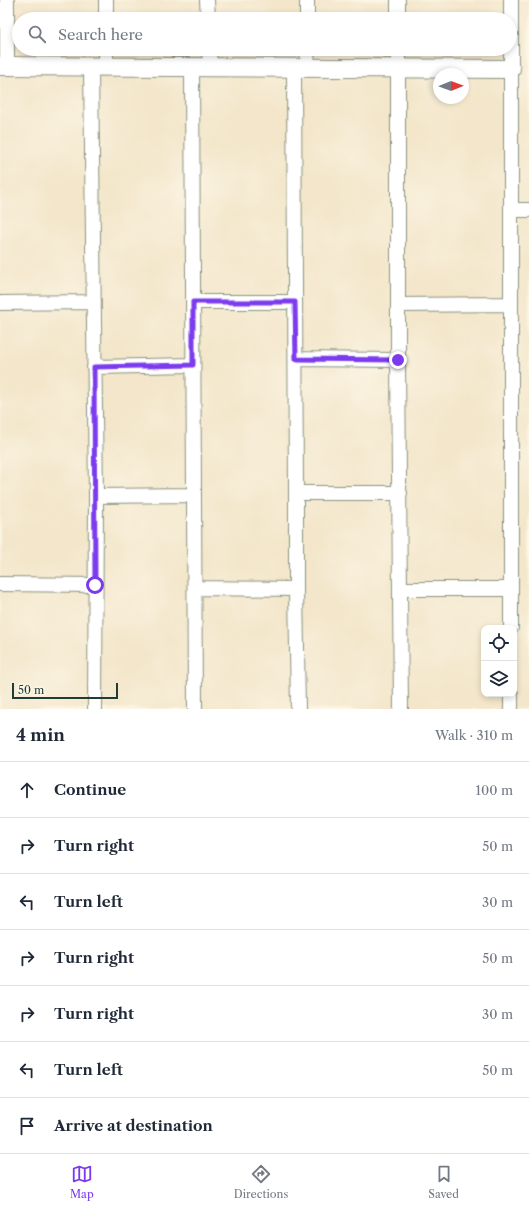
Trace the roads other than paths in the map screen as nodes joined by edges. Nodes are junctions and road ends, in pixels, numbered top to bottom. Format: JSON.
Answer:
{"nodes":[{"id":1,"x":7,"y":0,"type":"edge"},
{"id":2,"x":106,"y":0,"type":"edge"},
{"id":3,"x":208,"y":0,"type":"edge"},
{"id":4,"x":307,"y":0,"type":"edge"},
{"id":5,"x":398,"y":0,"type":"edge"},
{"id":6,"x":511,"y":0,"type":"edge"},
{"id":7,"x":106,"y":12,"type":"edge"},
{"id":8,"x":208,"y":12,"type":"edge"},
{"id":9,"x":307,"y":12,"type":"edge"},
{"id":10,"x":398,"y":12,"type":"edge"},
{"id":11,"x":511,"y":12,"type":"edge"},
{"id":12,"x":206,"y":56,"type":"edge"},
{"id":13,"x":305,"y":56,"type":"edge"},
{"id":14,"x":398,"y":56,"type":"edge"},
{"id":15,"x":511,"y":56,"type":"edge"},
{"id":16,"x":101,"y":61,"type":"edge"},
{"id":17,"x":4,"y":66,"type":"edge"},
{"id":18,"x":201,"y":67,"type":"junction"},
{"id":19,"x":301,"y":68,"type":"junction"},
{"id":20,"x":398,"y":68,"type":"junction"},
{"id":21,"x":511,"y":69,"type":"junction"},
{"id":22,"x":511,"y":210,"type":"junction"},
{"id":23,"x":529,"y":210,"type":"edge"},
{"id":24,"x":94,"y":302,"type":"junction"},
{"id":25,"x":193,"y":302,"type":"junction"},
{"id":26,"x":295,"y":302,"type":"junction"},
{"id":27,"x":0,"y":303,"type":"edge"},
{"id":28,"x":511,"y":304,"type":"junction"},
{"id":29,"x":398,"y":305,"type":"junction"},
{"id":30,"x":296,"y":359,"type":"junction"},
{"id":31,"x":398,"y":360,"type":"junction"},
{"id":32,"x":193,"y":365,"type":"junction"},
{"id":33,"x":94,"y":367,"type":"junction"},
{"id":34,"x":296,"y":493,"type":"junction"},
{"id":35,"x":400,"y":493,"type":"junction"},
{"id":36,"x":194,"y":495,"type":"junction"},
{"id":37,"x":96,"y":496,"type":"junction"},
{"id":38,"x":0,"y":584,"type":"edge"},
{"id":39,"x":95,"y":585,"type":"junction"},
{"id":40,"x":195,"y":588,"type":"junction"},
{"id":41,"x":401,"y":588,"type":"junction"},
{"id":42,"x":296,"y":589,"type":"junction"},
{"id":43,"x":511,"y":589,"type":"junction"},
{"id":44,"x":511,"y":625,"type":"edge"},
{"id":45,"x":511,"y":697,"type":"edge"},
{"id":46,"x":95,"y":709,"type":"edge"},
{"id":47,"x":194,"y":709,"type":"edge"},
{"id":48,"x":298,"y":709,"type":"edge"},
{"id":49,"x":401,"y":709,"type":"edge"},
{"id":50,"x":511,"y":709,"type":"edge"}],
"edges":[{"from":1,"to":17,"type":"street"},
{"from":2,"to":7,"type":"street"},
{"from":3,"to":8,"type":"street"},
{"from":4,"to":9,"type":"street"},
{"from":5,"to":10,"type":"street"},
{"from":6,"to":11,"type":"street"},
{"from":12,"to":18,"type":"street"},
{"from":13,"to":19,"type":"street"},
{"from":14,"to":20,"type":"street"},
{"from":15,"to":21,"type":"street"},
{"from":16,"to":17,"type":"street"},
{"from":16,"to":18,"type":"street"},
{"from":16,"to":24,"type":"street"},
{"from":18,"to":19,"type":"street"},
{"from":18,"to":25,"type":"street"},
{"from":19,"to":20,"type":"street"},
{"from":19,"to":26,"type":"street"},
{"from":20,"to":21,"type":"street"},
{"from":20,"to":29,"type":"street"},
{"from":21,"to":22,"type":"street"},
{"from":22,"to":23,"type":"street"},
{"from":22,"to":28,"type":"street"},
{"from":24,"to":27,"type":"street"},
{"from":24,"to":33,"type":"street"},
{"from":25,"to":26,"type":"street"},
{"from":25,"to":32,"type":"street"},
{"from":26,"to":30,"type":"street"},
{"from":28,"to":29,"type":"street"},
{"from":28,"to":43,"type":"street"},
{"from":29,"to":31,"type":"street"},
{"from":30,"to":31,"type":"street"},
{"from":30,"to":34,"type":"street"},
{"from":31,"to":35,"type":"street"},
{"from":32,"to":33,"type":"street"},
{"from":32,"to":36,"type":"street"},
{"from":33,"to":37,"type":"street"},
{"from":34,"to":35,"type":"street"},
{"from":34,"to":42,"type":"street"},
{"from":35,"to":41,"type":"street"},
{"from":36,"to":37,"type":"street"},
{"from":36,"to":40,"type":"street"},
{"from":37,"to":39,"type":"street"},
{"from":38,"to":39,"type":"street"},
{"from":39,"to":46,"type":"street"},
{"from":40,"to":42,"type":"street"},
{"from":40,"to":47,"type":"street"},
{"from":41,"to":43,"type":"street"},
{"from":41,"to":49,"type":"street"},
{"from":42,"to":48,"type":"street"},
{"from":43,"to":44,"type":"street"},
{"from":45,"to":50,"type":"street"}]}
